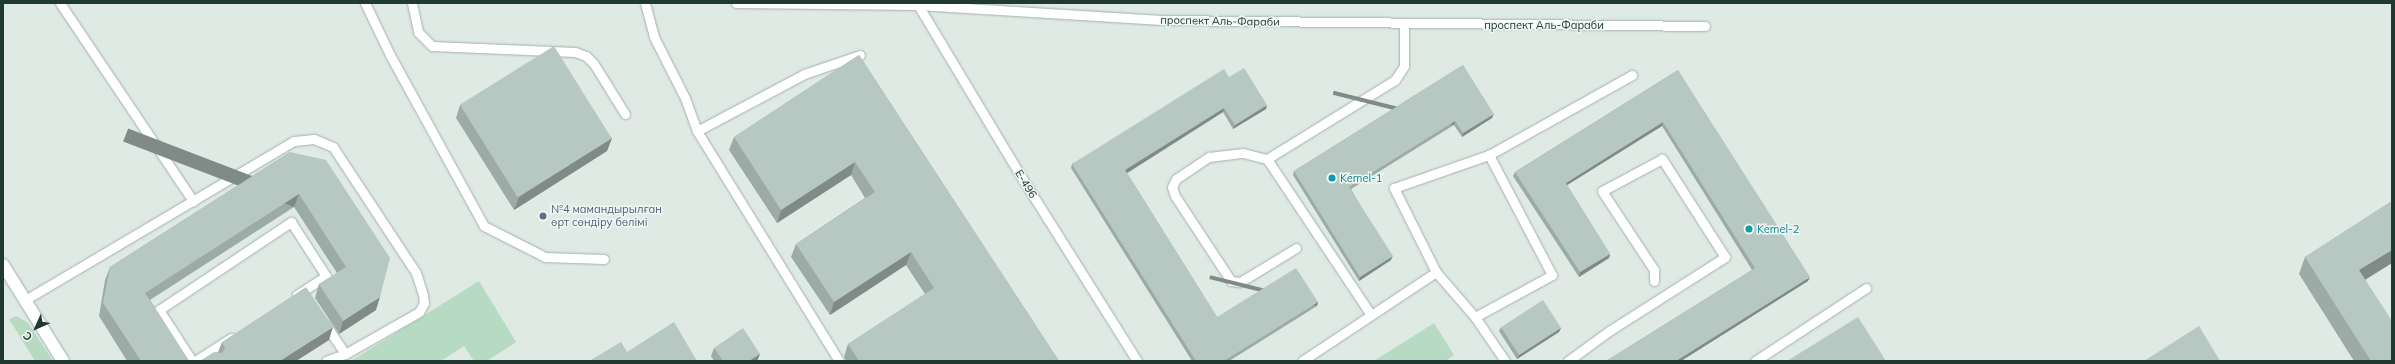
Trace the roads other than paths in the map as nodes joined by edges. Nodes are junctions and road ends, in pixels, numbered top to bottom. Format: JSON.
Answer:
{"nodes":[{"id":1,"x":60,"y":3,"type":"edge"},
{"id":2,"x":365,"y":3,"type":"edge"},
{"id":3,"x":412,"y":3,"type":"edge"},
{"id":4,"x":645,"y":3,"type":"edge"},
{"id":5,"x":736,"y":3,"type":"edge"},
{"id":6,"x":918,"y":5,"type":"junction"},
{"id":7,"x":1404,"y":24,"type":"junction"},
{"id":8,"x":1705,"y":26,"type":"dead end"},
{"id":9,"x":860,"y":55,"type":"edge"},
{"id":10,"x":1632,"y":75,"type":"dead end"},
{"id":11,"x":625,"y":114,"type":"dead end"},
{"id":12,"x":697,"y":131,"type":"junction"},
{"id":13,"x":1489,"y":155,"type":"junction"},
{"id":14,"x":1267,"y":159,"type":"junction"},
{"id":15,"x":194,"y":200,"type":"junction"},
{"id":16,"x":1296,"y":248,"type":"dead end"},
{"id":17,"x":604,"y":259,"type":"dead end"},
{"id":18,"x":3,"y":265,"type":"edge"},
{"id":19,"x":1436,"y":272,"type":"junction"},
{"id":20,"x":1654,"y":281,"type":"dead end"},
{"id":21,"x":1866,"y":288,"type":"dead end"},
{"id":22,"x":291,"y":299,"type":"edge"},
{"id":23,"x":24,"y":300,"type":"junction"},
{"id":24,"x":1371,"y":315,"type":"junction"},
{"id":25,"x":320,"y":316,"type":"edge"},
{"id":26,"x":1475,"y":316,"type":"junction"},
{"id":27,"x":240,"y":332,"type":"edge"},
{"id":28,"x":208,"y":352,"type":"junction"},
{"id":29,"x":345,"y":354,"type":"junction"},
{"id":30,"x":63,"y":361,"type":"edge"},
{"id":31,"x":192,"y":361,"type":"edge"},
{"id":32,"x":196,"y":361,"type":"edge"},
{"id":33,"x":214,"y":361,"type":"edge"},
{"id":34,"x":326,"y":361,"type":"edge"},
{"id":35,"x":840,"y":361,"type":"edge"},
{"id":36,"x":1138,"y":361,"type":"edge"},
{"id":37,"x":1302,"y":361,"type":"edge"},
{"id":38,"x":1505,"y":361,"type":"edge"},
{"id":39,"x":1568,"y":361,"type":"edge"},
{"id":40,"x":1755,"y":361,"type":"edge"}],
"edges":[{"from":1,"to":15,"type":"lane"},
{"from":2,"to":17,"type":"lane"},
{"from":3,"to":11,"type":"lane"},
{"from":4,"to":12,"type":"lane"},
{"from":5,"to":6,"type":"lane","name":"проспект Аль-Фараби"},
{"from":6,"to":7,"type":"lane","name":"проспект Аль-Фараби"},
{"from":6,"to":36,"type":"lane","name":"E-496"},
{"from":7,"to":8,"type":"lane","name":"проспект Аль-Фараби"},
{"from":7,"to":14,"type":"lane"},
{"from":9,"to":12,"type":"lane"},
{"from":10,"to":13,"type":"lane"},
{"from":12,"to":35,"type":"lane"},
{"from":13,"to":19,"type":"lane"},
{"from":13,"to":26,"type":"lane"},
{"from":14,"to":16,"type":"lane"},
{"from":14,"to":24,"type":"lane"},
{"from":15,"to":23,"type":"lane"},
{"from":15,"to":29,"type":"lane"},
{"from":18,"to":23,"type":"street"},
{"from":19,"to":24,"type":"lane"},
{"from":19,"to":26,"type":"lane"},
{"from":20,"to":39,"type":"lane"},
{"from":21,"to":40,"type":"lane"},
{"from":22,"to":31,"type":"lane"},
{"from":23,"to":30,"type":"street"},
{"from":24,"to":37,"type":"lane"},
{"from":25,"to":29,"type":"lane"},
{"from":26,"to":38,"type":"lane"},
{"from":27,"to":28,"type":"lane"},
{"from":28,"to":32,"type":"lane"},
{"from":28,"to":33,"type":"lane"},
{"from":29,"to":34,"type":"lane"}]}
